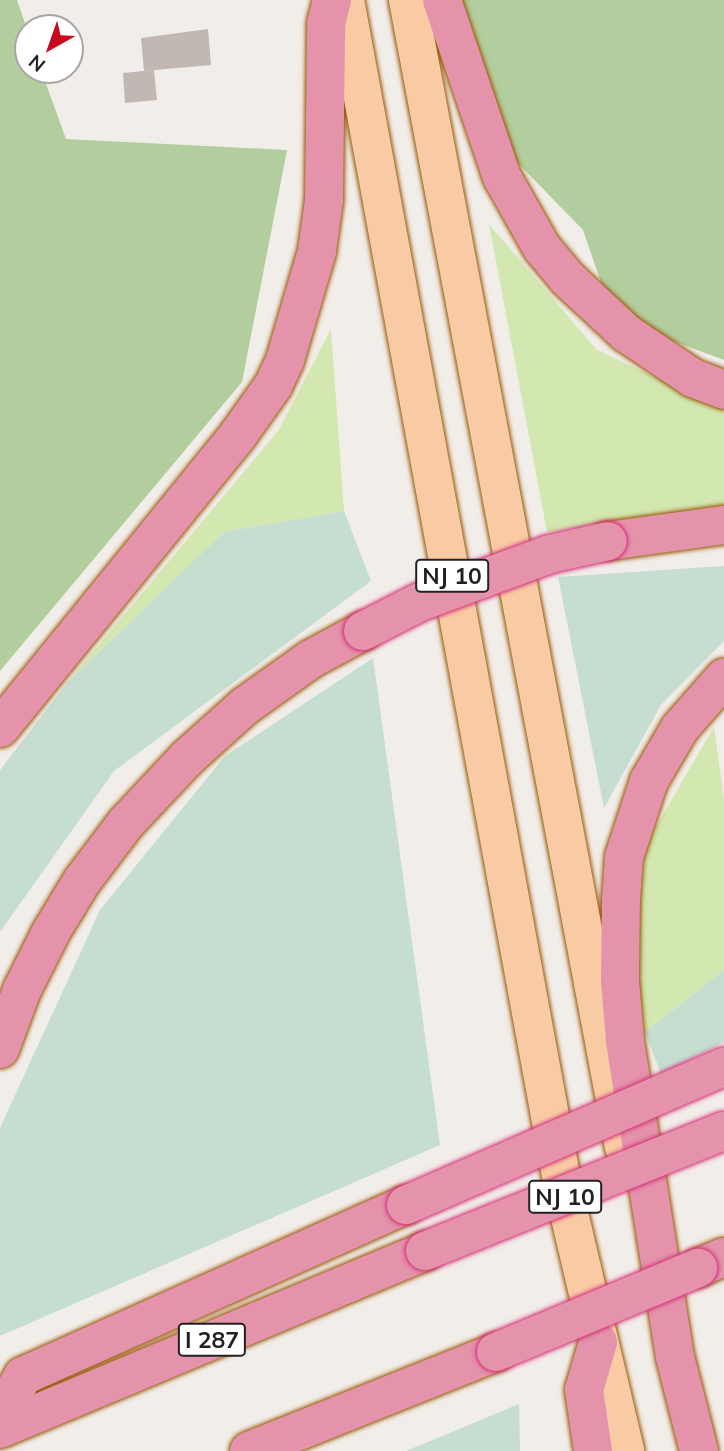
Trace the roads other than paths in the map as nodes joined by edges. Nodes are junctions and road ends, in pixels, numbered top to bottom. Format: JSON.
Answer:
{"nodes":[{"id":1,"x":332,"y":0,"type":"edge"},
{"id":2,"x":345,"y":0,"type":"edge"},
{"id":3,"x":408,"y":0,"type":"edge"},
{"id":4,"x":442,"y":0,"type":"edge"},
{"id":5,"x":591,"y":300,"type":"junction"},
{"id":6,"x":724,"y":365,"type":"edge"},
{"id":7,"x":724,"y":390,"type":"edge"},
{"id":8,"x":724,"y":525,"type":"edge"},
{"id":9,"x":724,"y":678,"type":"edge"},
{"id":10,"x":0,"y":728,"type":"edge"},
{"id":11,"x":0,"y":1049,"type":"edge"},
{"id":12,"x":724,"y":1067,"type":"edge"},
{"id":13,"x":724,"y":1131,"type":"edge"},
{"id":14,"x":715,"y":1263,"type":"edge"},
{"id":15,"x":598,"y":1342,"type":"junction"},
{"id":16,"x":675,"y":1357,"type":"junction"},
{"id":17,"x":0,"y":1416,"type":"edge"},
{"id":18,"x":0,"y":1429,"type":"edge"},
{"id":19,"x":249,"y":1451,"type":"edge"},
{"id":20,"x":593,"y":1451,"type":"edge"},
{"id":21,"x":625,"y":1451,"type":"edge"},
{"id":22,"x":699,"y":1451,"type":"edge"}],
"edges":[{"from":1,"to":10,"type":"highway"},
{"from":2,"to":15,"type":"main road","number":"NJ 10"},
{"from":3,"to":16,"type":"main road","number":"NJ 10"},
{"from":4,"to":5,"type":"highway"},
{"from":5,"to":6,"type":"highway"},
{"from":5,"to":7,"type":"highway"},
{"from":8,"to":11,"type":"highway","bridge":true},
{"from":9,"to":16,"type":"highway"},
{"from":12,"to":17,"type":"highway","bridge":true},
{"from":13,"to":18,"type":"highway","number":"I 287","bridge":true},
{"from":14,"to":19,"type":"highway","bridge":true},
{"from":15,"to":20,"type":"highway"},
{"from":15,"to":21,"type":"main road","number":"NJ 10"},
{"from":16,"to":22,"type":"highway","number":"NJ 10"}]}
